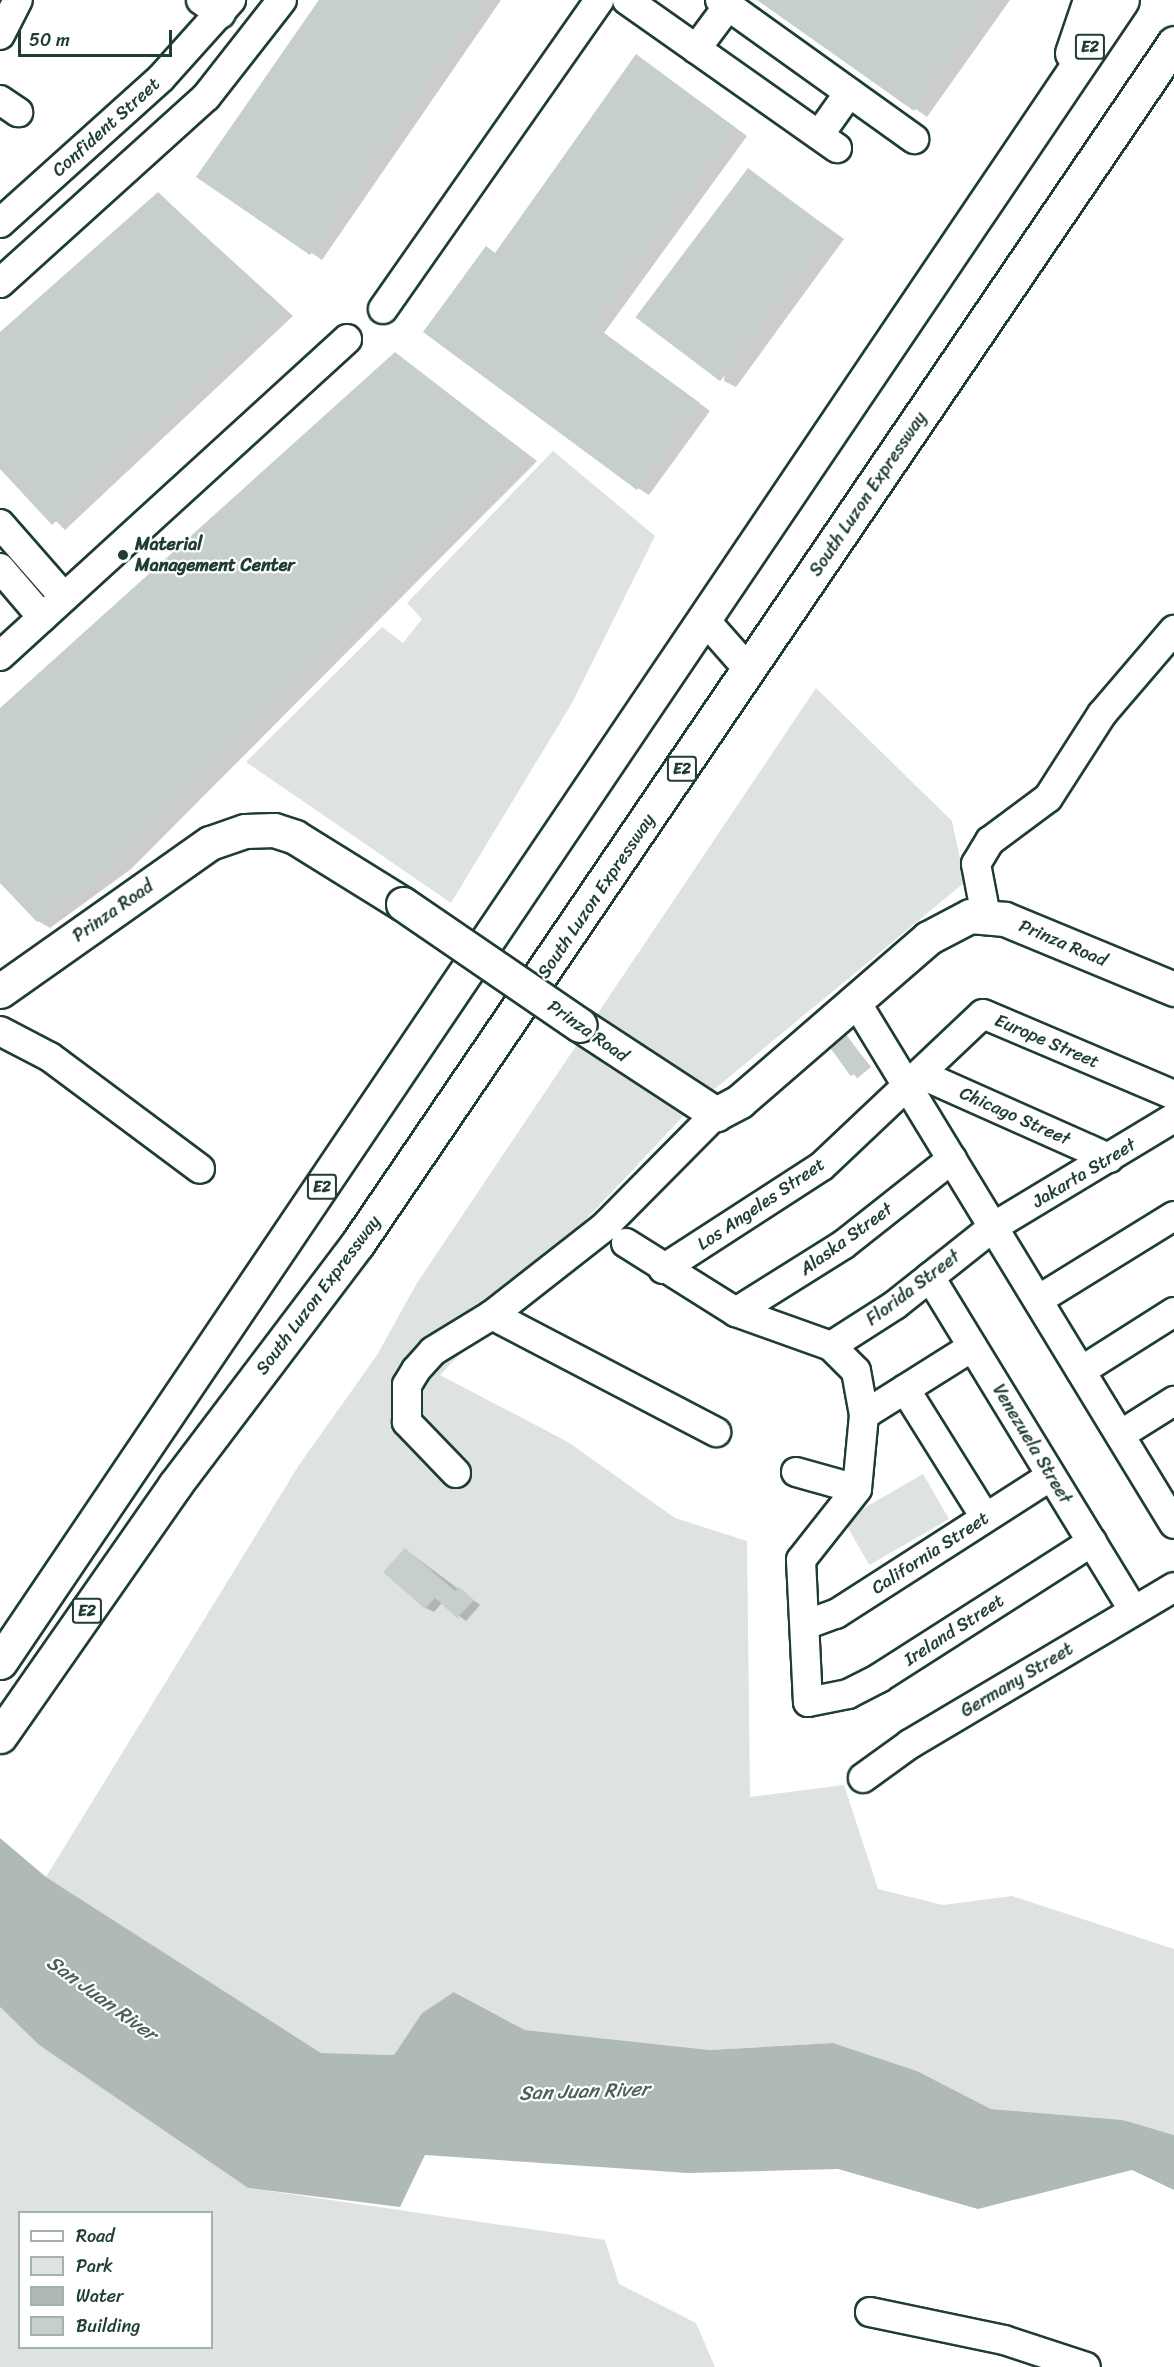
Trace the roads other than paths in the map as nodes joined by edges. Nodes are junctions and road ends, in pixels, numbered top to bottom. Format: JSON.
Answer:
{"nodes":[{"id":1,"x":18,"y":0,"type":"edge"},
{"id":2,"x":282,"y":0,"type":"edge"},
{"id":3,"x":599,"y":0,"type":"edge"},
{"id":4,"x":627,"y":0,"type":"edge"},
{"id":5,"x":1090,"y":0,"type":"edge"},
{"id":6,"x":1122,"y":0,"type":"edge"},
{"id":7,"x":724,"y":3,"type":"edge"},
{"id":8,"x":218,"y":5,"type":"edge"},
{"id":9,"x":0,"y":35,"type":"edge"},
{"id":10,"x":1174,"y":43,"type":"edge"},
{"id":11,"x":696,"y":49,"type":"junction"},
{"id":12,"x":849,"y":93,"type":"junction"},
{"id":13,"x":1058,"y":95,"type":"junction"},
{"id":14,"x":914,"y":139,"type":"dead end"},
{"id":15,"x":0,"y":223,"type":"edge"},
{"id":16,"x":0,"y":283,"type":"edge"},
{"id":17,"x":383,"y":309,"type":"dead end"},
{"id":18,"x":347,"y":339,"type":"dead end"},
{"id":19,"x":0,"y":524,"type":"edge"},
{"id":20,"x":0,"y":568,"type":"edge"},
{"id":21,"x":64,"y":597,"type":"junction"},
{"id":22,"x":42,"y":617,"type":"junction"},
{"id":23,"x":704,"y":619,"type":"junction"},
{"id":24,"x":1174,"y":630,"type":"edge"},
{"id":25,"x":0,"y":656,"type":"edge"},
{"id":26,"x":749,"y":670,"type":"junction"},
{"id":27,"x":986,"y":916,"type":"junction"},
{"id":28,"x":1174,"y":989,"type":"edge"},
{"id":29,"x":0,"y":991,"type":"edge"},
{"id":30,"x":856,"y":1002,"type":"junction"},
{"id":31,"x":0,"y":1031,"type":"edge"},
{"id":32,"x":914,"y":1080,"type":"junction"},
{"id":33,"x":1174,"y":1095,"type":"edge"},
{"id":34,"x":716,"y":1114,"type":"junction"},
{"id":35,"x":1174,"y":1118,"type":"edge"},
{"id":36,"x":1109,"y":1158,"type":"junction"},
{"id":37,"x":952,"y":1160,"type":"junction"},
{"id":38,"x":200,"y":1169,"type":"dead end"},
{"id":39,"x":1174,"y":1216,"type":"edge"},
{"id":40,"x":993,"y":1227,"type":"junction"},
{"id":41,"x":626,"y":1243,"type":"dead end"},
{"id":42,"x":663,"y":1269,"type":"junction"},
{"id":43,"x":930,"y":1277,"type":"junction"},
{"id":44,"x":1038,"y":1300,"type":"junction"},
{"id":45,"x":736,"y":1312,"type":"junction"},
{"id":46,"x":1174,"y":1312,"type":"edge"},
{"id":47,"x":492,"y":1315,"type":"junction"},
{"id":48,"x":831,"y":1346,"type":"junction"},
{"id":49,"x":972,"y":1347,"type":"junction"},
{"id":50,"x":1081,"y":1371,"type":"junction"},
{"id":51,"x":905,"y":1389,"type":"junction"},
{"id":52,"x":1174,"y":1401,"type":"edge"},
{"id":53,"x":864,"y":1415,"type":"junction"},
{"id":54,"x":716,"y":1432,"type":"dead end"},
{"id":55,"x":1120,"y":1435,"type":"junction"},
{"id":56,"x":796,"y":1472,"type":"dead end"},
{"id":57,"x":456,"y":1473,"type":"dead end"},
{"id":58,"x":1051,"y":1476,"type":"junction"},
{"id":59,"x":857,"y":1489,"type":"junction"},
{"id":60,"x":1167,"y":1494,"type":"edge"},
{"id":61,"x":985,"y":1517,"type":"junction"},
{"id":62,"x":1174,"y":1524,"type":"edge"},
{"id":63,"x":1092,"y":1542,"type":"junction"},
{"id":64,"x":1174,"y":1587,"type":"edge"},
{"id":65,"x":1134,"y":1611,"type":"junction"},
{"id":66,"x":805,"y":1625,"type":"junction"},
{"id":67,"x":0,"y":1662,"type":"edge"},
{"id":68,"x":0,"y":1736,"type":"edge"},
{"id":69,"x":863,"y":1778,"type":"dead end"},
{"id":70,"x":870,"y":2312,"type":"dead end"},
{"id":71,"x":1086,"y":2367,"type":"edge"}],
"edges":[{"from":1,"to":9,"type":"street"},
{"from":2,"to":16,"type":"street"},
{"from":3,"to":17,"type":"street"},
{"from":4,"to":11,"type":"street"},
{"from":5,"to":13,"type":"main road"},
{"from":6,"to":13,"type":"main road","number":"E2"},
{"from":7,"to":11,"type":"street"},
{"from":7,"to":12,"type":"street"},
{"from":8,"to":15,"type":"street","name":"Confident Street"},
{"from":10,"to":26,"type":"main road","name":"South Luzon Expressway","number":"E2"},
{"from":11,"to":12,"type":"street"},
{"from":12,"to":14,"type":"street"},
{"from":13,"to":23,"type":"main road","number":"E2"},
{"from":18,"to":21,"type":"street"},
{"from":19,"to":21,"type":"street"},
{"from":20,"to":22,"type":"street"},
{"from":21,"to":22,"type":"street"},
{"from":22,"to":25,"type":"street"},
{"from":23,"to":26,"type":"street"},
{"from":23,"to":67,"type":"main road","number":"E2"},
{"from":24,"to":27,"type":"street"},
{"from":26,"to":68,"type":"main road","name":"South Luzon Expressway","number":"E2"},
{"from":27,"to":28,"type":"main road","name":"Prinza Road"},
{"from":27,"to":30,"type":"main road","name":"Prinza Road"},
{"from":29,"to":34,"type":"main road","name":"Prinza Road","bridge":true},
{"from":30,"to":32,"type":"street"},
{"from":30,"to":34,"type":"main road","name":"Prinza Road"},
{"from":31,"to":38,"type":"street"},
{"from":32,"to":33,"type":"street","name":"Europe Street"},
{"from":32,"to":36,"type":"street","name":"Chicago Street"},
{"from":32,"to":37,"type":"street"},
{"from":32,"to":42,"type":"street","name":"Los Angeles Street"},
{"from":34,"to":47,"type":"street"},
{"from":35,"to":36,"type":"street","name":"Jakarta Street"},
{"from":36,"to":40,"type":"street","name":"Jakarta Street"},
{"from":37,"to":40,"type":"street"},
{"from":37,"to":45,"type":"street","name":"Alaska Street"},
{"from":39,"to":44,"type":"street"},
{"from":40,"to":43,"type":"street","name":"Florida Street"},
{"from":40,"to":44,"type":"street"},
{"from":41,"to":42,"type":"street"},
{"from":42,"to":45,"type":"street"},
{"from":43,"to":48,"type":"street","name":"Florida Street"},
{"from":43,"to":49,"type":"street","name":"Venezuela Street"},
{"from":44,"to":50,"type":"street"},
{"from":45,"to":48,"type":"street"},
{"from":46,"to":50,"type":"street"},
{"from":47,"to":54,"type":"street"},
{"from":47,"to":57,"type":"street"},
{"from":48,"to":53,"type":"street"},
{"from":49,"to":51,"type":"street"},
{"from":49,"to":58,"type":"street","name":"Venezuela Street"},
{"from":50,"to":55,"type":"street"},
{"from":51,"to":53,"type":"street"},
{"from":51,"to":61,"type":"street"},
{"from":52,"to":55,"type":"street"},
{"from":53,"to":59,"type":"street"},
{"from":55,"to":60,"type":"street"},
{"from":56,"to":59,"type":"street"},
{"from":58,"to":61,"type":"street","name":"California Street"},
{"from":58,"to":63,"type":"street","name":"Venezuela Street"},
{"from":59,"to":66,"type":"street"},
{"from":60,"to":62,"type":"street"},
{"from":61,"to":66,"type":"street","name":"California Street"},
{"from":63,"to":65,"type":"street","name":"Venezuela Street"},
{"from":63,"to":66,"type":"street","name":"Ireland Street"},
{"from":64,"to":65,"type":"street","name":"Germany Street"},
{"from":65,"to":69,"type":"street","name":"Germany Street"},
{"from":70,"to":71,"type":"street"}]}
